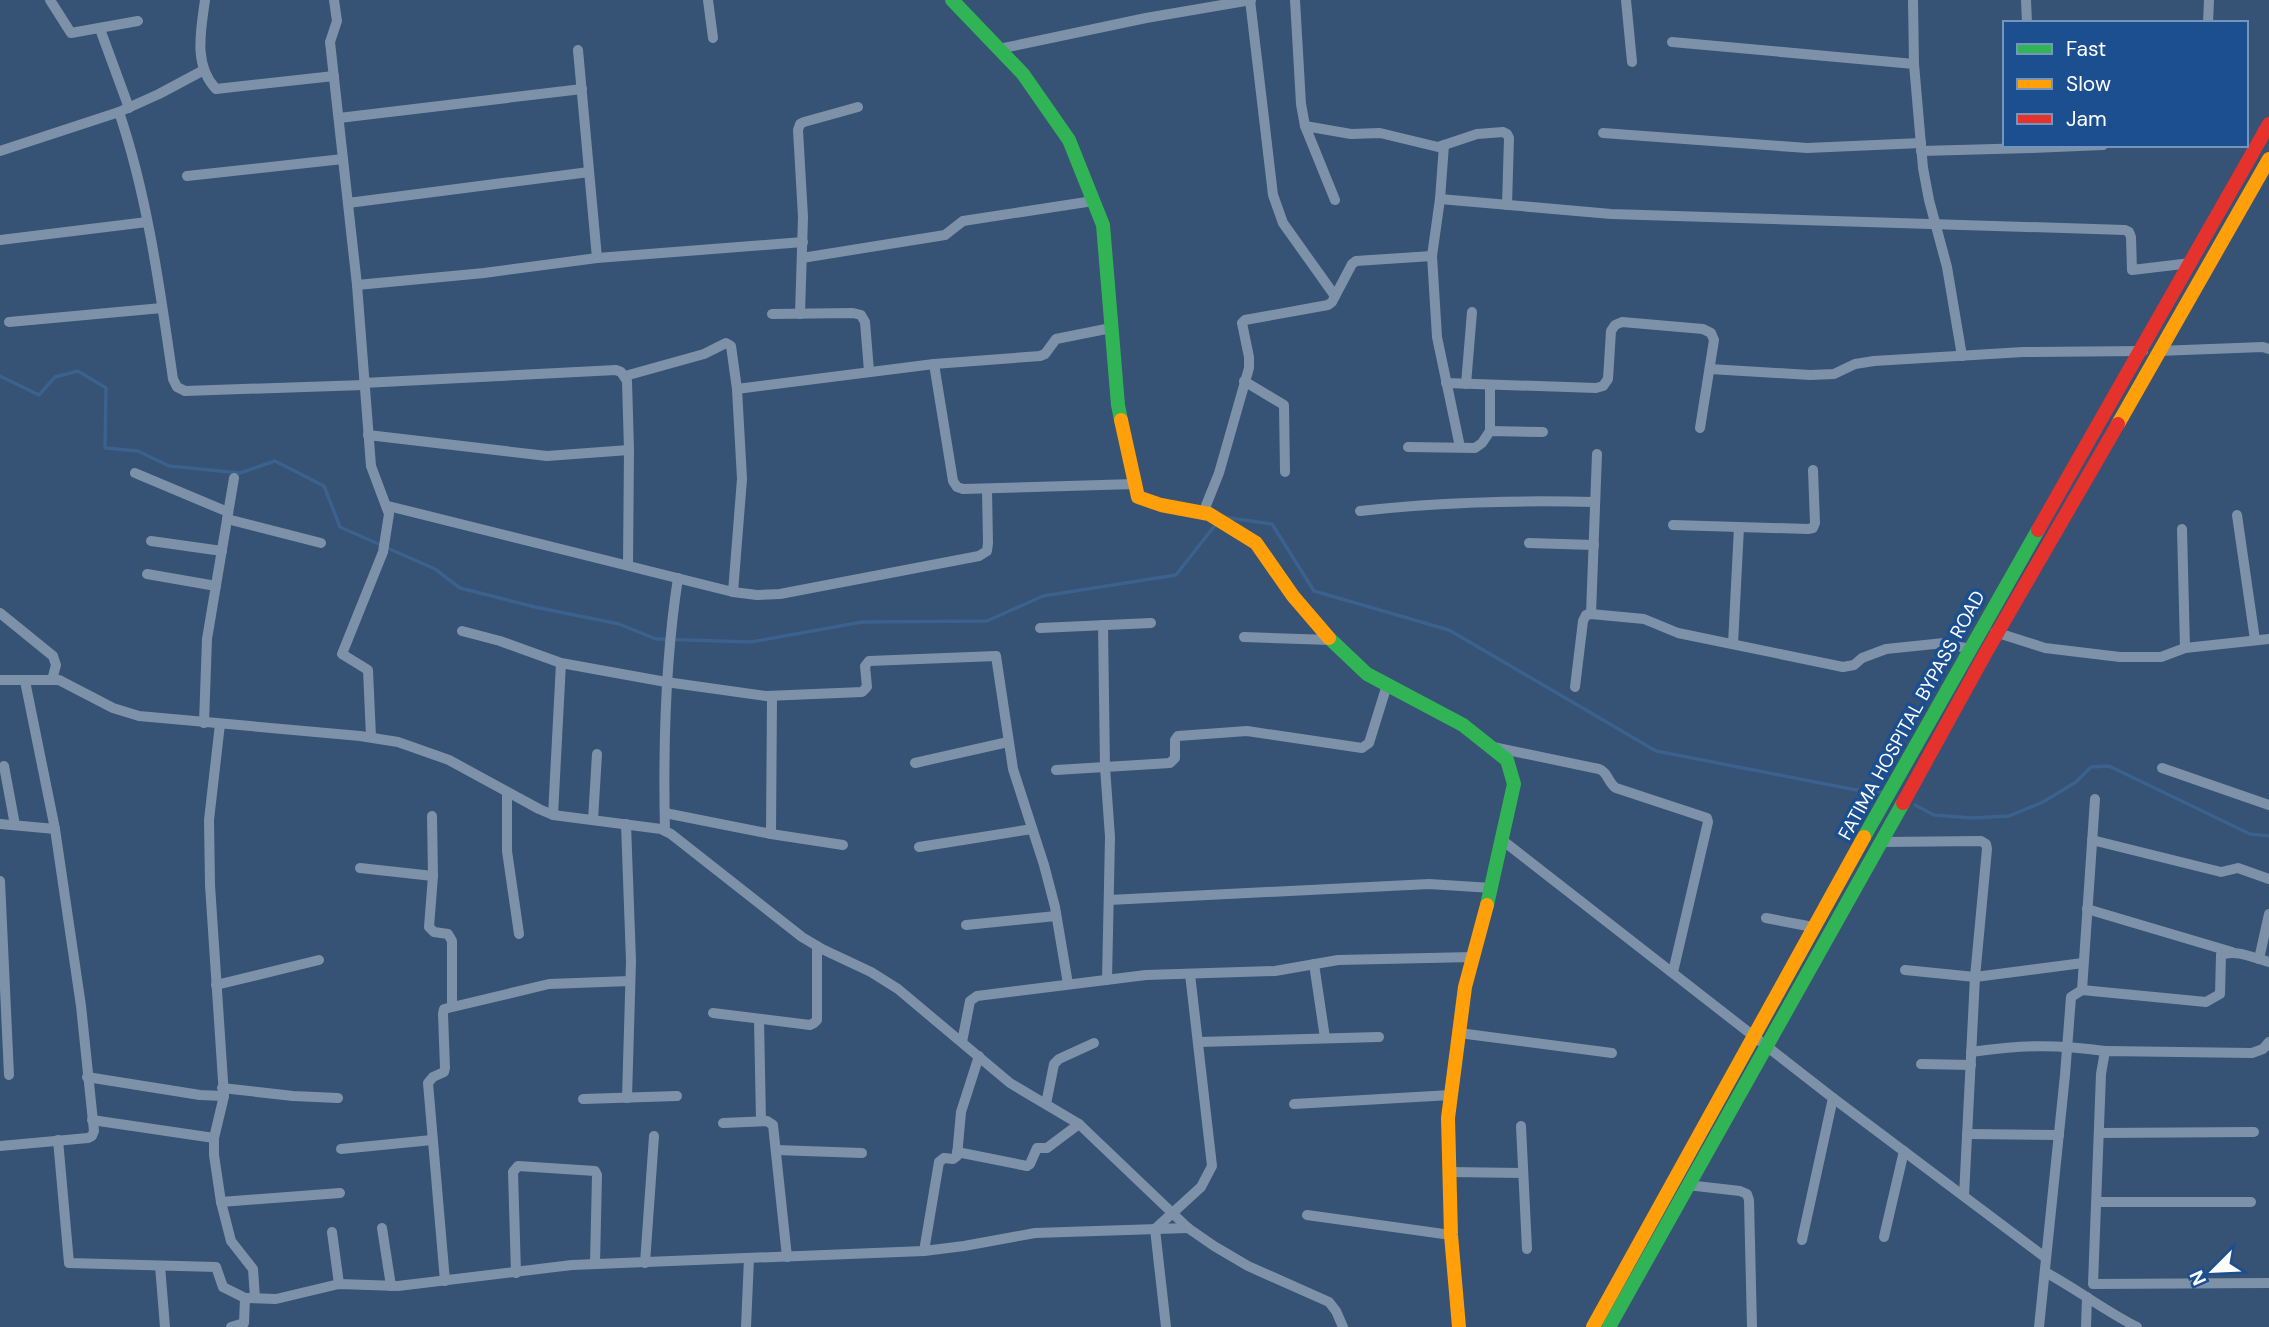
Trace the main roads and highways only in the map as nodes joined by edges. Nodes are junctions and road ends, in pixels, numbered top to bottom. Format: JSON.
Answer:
{"nodes":[{"id":1,"x":952,"y":0,"type":"edge"},
{"id":2,"x":2269,"y":124,"type":"edge"},
{"id":3,"x":2269,"y":159,"type":"edge"},
{"id":4,"x":1837,"y":886,"type":"junction"},
{"id":5,"x":1851,"y":894,"type":"junction"},
{"id":6,"x":1459,"y":1327,"type":"edge"},
{"id":7,"x":1593,"y":1327,"type":"edge"},
{"id":8,"x":1609,"y":1327,"type":"edge"}],
"edges":[{"from":1,"to":6,"type":"main road"},
{"from":2,"to":4,"type":"main road","name":"FATIMA HOSPITAL BYPASS ROAD"},
{"from":3,"to":5,"type":"main road","name":"FATIMA HOSPITAL BYPASS ROAD"},
{"from":4,"to":5,"type":"main road"},
{"from":4,"to":7,"type":"main road","name":"FATIMA HOSPITAL BYPASS ROAD"},
{"from":5,"to":8,"type":"main road","name":"FATIMA HOSPITAL BYPASS ROAD"}]}
